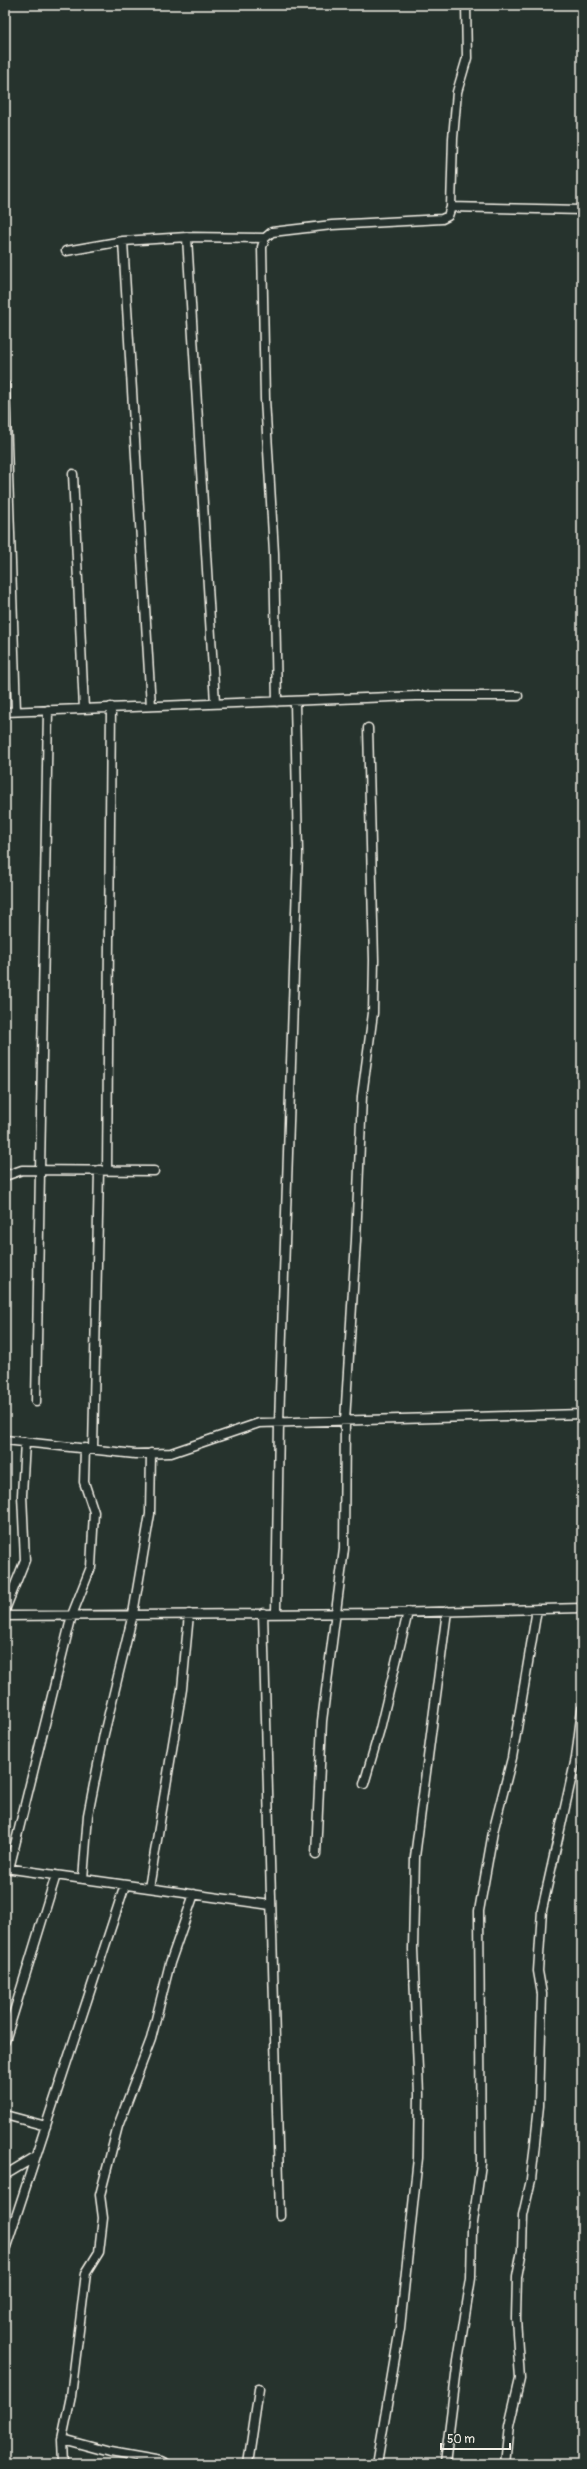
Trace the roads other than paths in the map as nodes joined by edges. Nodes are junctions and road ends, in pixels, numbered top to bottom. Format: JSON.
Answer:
{"nodes":[{"id":1,"x":466,"y":5,"type":"edge"},
{"id":2,"x":451,"y":207,"type":"junction"},
{"id":3,"x":582,"y":210,"type":"edge"},
{"id":4,"x":187,"y":237,"type":"junction"},
{"id":5,"x":265,"y":238,"type":"junction"},
{"id":6,"x":123,"y":241,"type":"junction"},
{"id":7,"x":66,"y":251,"type":"dead end"},
{"id":8,"x":5,"y":385,"type":"edge"},
{"id":9,"x":73,"y":474,"type":"dead end"},
{"id":10,"x":518,"y":696,"type":"dead end"},
{"id":11,"x":277,"y":702,"type":"junction"},
{"id":12,"x":295,"y":702,"type":"junction"},
{"id":13,"x":215,"y":703,"type":"junction"},
{"id":14,"x":151,"y":706,"type":"junction"},
{"id":15,"x":111,"y":707,"type":"junction"},
{"id":16,"x":84,"y":709,"type":"junction"},
{"id":17,"x":48,"y":710,"type":"junction"},
{"id":18,"x":5,"y":712,"type":"edge"},
{"id":19,"x":16,"y":712,"type":"junction"},
{"id":20,"x":368,"y":728,"type":"dead end"},
{"id":21,"x":39,"y":1170,"type":"junction"},
{"id":22,"x":103,"y":1170,"type":"junction"},
{"id":23,"x":154,"y":1171,"type":"dead end"},
{"id":24,"x":5,"y":1176,"type":"edge"},
{"id":25,"x":36,"y":1402,"type":"dead end"},
{"id":26,"x":582,"y":1414,"type":"edge"},
{"id":27,"x":345,"y":1421,"type":"junction"},
{"id":28,"x":279,"y":1423,"type":"junction"},
{"id":29,"x":5,"y":1440,"type":"edge"},
{"id":30,"x":25,"y":1442,"type":"junction"},
{"id":31,"x":89,"y":1448,"type":"junction"},
{"id":32,"x":152,"y":1453,"type":"junction"},
{"id":33,"x":582,"y":1608,"type":"edge"},
{"id":34,"x":537,"y":1609,"type":"junction"},
{"id":35,"x":5,"y":1610,"type":"edge"},
{"id":36,"x":408,"y":1612,"type":"junction"},
{"id":37,"x":447,"y":1612,"type":"junction"},
{"id":38,"x":334,"y":1613,"type":"junction"},
{"id":39,"x":133,"y":1614,"type":"junction"},
{"id":40,"x":189,"y":1614,"type":"junction"},
{"id":41,"x":263,"y":1614,"type":"junction"},
{"id":42,"x":276,"y":1614,"type":"junction"},
{"id":43,"x":72,"y":1615,"type":"junction"},
{"id":44,"x":5,"y":1616,"type":"edge"},
{"id":45,"x":582,"y":1709,"type":"edge"},
{"id":46,"x":364,"y":1784,"type":"dead end"},
{"id":47,"x":316,"y":1855,"type":"dead end"},
{"id":48,"x":7,"y":1868,"type":"edge"},
{"id":49,"x":56,"y":1875,"type":"junction"},
{"id":50,"x":83,"y":1879,"type":"junction"},
{"id":51,"x":124,"y":1884,"type":"junction"},
{"id":52,"x":149,"y":1888,"type":"junction"},
{"id":53,"x":194,"y":1894,"type":"junction"},
{"id":54,"x":270,"y":1905,"type":"junction"},
{"id":55,"x":5,"y":2041,"type":"edge"},
{"id":56,"x":5,"y":2115,"type":"edge"},
{"id":57,"x":46,"y":2126,"type":"junction"},
{"id":58,"x":35,"y":2157,"type":"junction"},
{"id":59,"x":5,"y":2175,"type":"edge"},
{"id":60,"x":280,"y":2216,"type":"dead end"},
{"id":61,"x":5,"y":2250,"type":"edge"},
{"id":62,"x":259,"y":2389,"type":"dead end"},
{"id":63,"x":62,"y":2439,"type":"junction"},
{"id":64,"x":63,"y":2464,"type":"edge"},
{"id":65,"x":167,"y":2464,"type":"edge"},
{"id":66,"x":248,"y":2464,"type":"edge"},
{"id":67,"x":377,"y":2464,"type":"edge"},
{"id":68,"x":445,"y":2464,"type":"edge"},
{"id":69,"x":505,"y":2464,"type":"edge"}],
"edges":[{"from":1,"to":2,"type":"street"},
{"from":2,"to":3,"type":"street"},
{"from":2,"to":5,"type":"street"},
{"from":4,"to":5,"type":"street"},
{"from":4,"to":6,"type":"street"},
{"from":4,"to":13,"type":"street"},
{"from":5,"to":11,"type":"street"},
{"from":6,"to":7,"type":"street"},
{"from":6,"to":14,"type":"street"},
{"from":8,"to":19,"type":"street"},
{"from":9,"to":16,"type":"street"},
{"from":10,"to":12,"type":"street"},
{"from":11,"to":12,"type":"street"},
{"from":11,"to":13,"type":"street"},
{"from":12,"to":28,"type":"street"},
{"from":13,"to":14,"type":"street"},
{"from":14,"to":15,"type":"street"},
{"from":15,"to":16,"type":"street"},
{"from":15,"to":22,"type":"street"},
{"from":16,"to":17,"type":"street"},
{"from":17,"to":19,"type":"street"},
{"from":17,"to":21,"type":"street"},
{"from":18,"to":19,"type":"street"},
{"from":20,"to":27,"type":"street"},
{"from":21,"to":22,"type":"street"},
{"from":21,"to":24,"type":"street"},
{"from":21,"to":25,"type":"street"},
{"from":22,"to":23,"type":"street"},
{"from":22,"to":31,"type":"street"},
{"from":26,"to":27,"type":"street"},
{"from":27,"to":28,"type":"street"},
{"from":27,"to":38,"type":"street"},
{"from":28,"to":32,"type":"street"},
{"from":28,"to":42,"type":"street"},
{"from":29,"to":30,"type":"street"},
{"from":30,"to":31,"type":"street"},
{"from":30,"to":35,"type":"street"},
{"from":31,"to":32,"type":"street"},
{"from":31,"to":43,"type":"street"},
{"from":32,"to":39,"type":"street"},
{"from":33,"to":34,"type":"street"},
{"from":34,"to":37,"type":"street"},
{"from":34,"to":68,"type":"street"},
{"from":36,"to":37,"type":"street"},
{"from":36,"to":38,"type":"street"},
{"from":36,"to":46,"type":"street"},
{"from":37,"to":67,"type":"street"},
{"from":38,"to":42,"type":"street"},
{"from":38,"to":47,"type":"street"},
{"from":39,"to":40,"type":"street"},
{"from":39,"to":43,"type":"street"},
{"from":39,"to":50,"type":"street"},
{"from":40,"to":41,"type":"street"},
{"from":40,"to":52,"type":"street"},
{"from":41,"to":42,"type":"street"},
{"from":41,"to":54,"type":"street"},
{"from":43,"to":44,"type":"street"},
{"from":43,"to":48,"type":"street"},
{"from":45,"to":69,"type":"street"},
{"from":48,"to":49,"type":"street"},
{"from":49,"to":50,"type":"street"},
{"from":49,"to":55,"type":"street"},
{"from":50,"to":51,"type":"street"},
{"from":51,"to":52,"type":"street"},
{"from":51,"to":57,"type":"street"},
{"from":52,"to":53,"type":"street"},
{"from":53,"to":54,"type":"street"},
{"from":53,"to":63,"type":"street"},
{"from":54,"to":60,"type":"street"},
{"from":56,"to":57,"type":"street"},
{"from":57,"to":58,"type":"street"},
{"from":58,"to":59,"type":"street"},
{"from":58,"to":61,"type":"street"},
{"from":62,"to":66,"type":"street"},
{"from":63,"to":64,"type":"street"},
{"from":63,"to":65,"type":"street"}]}
